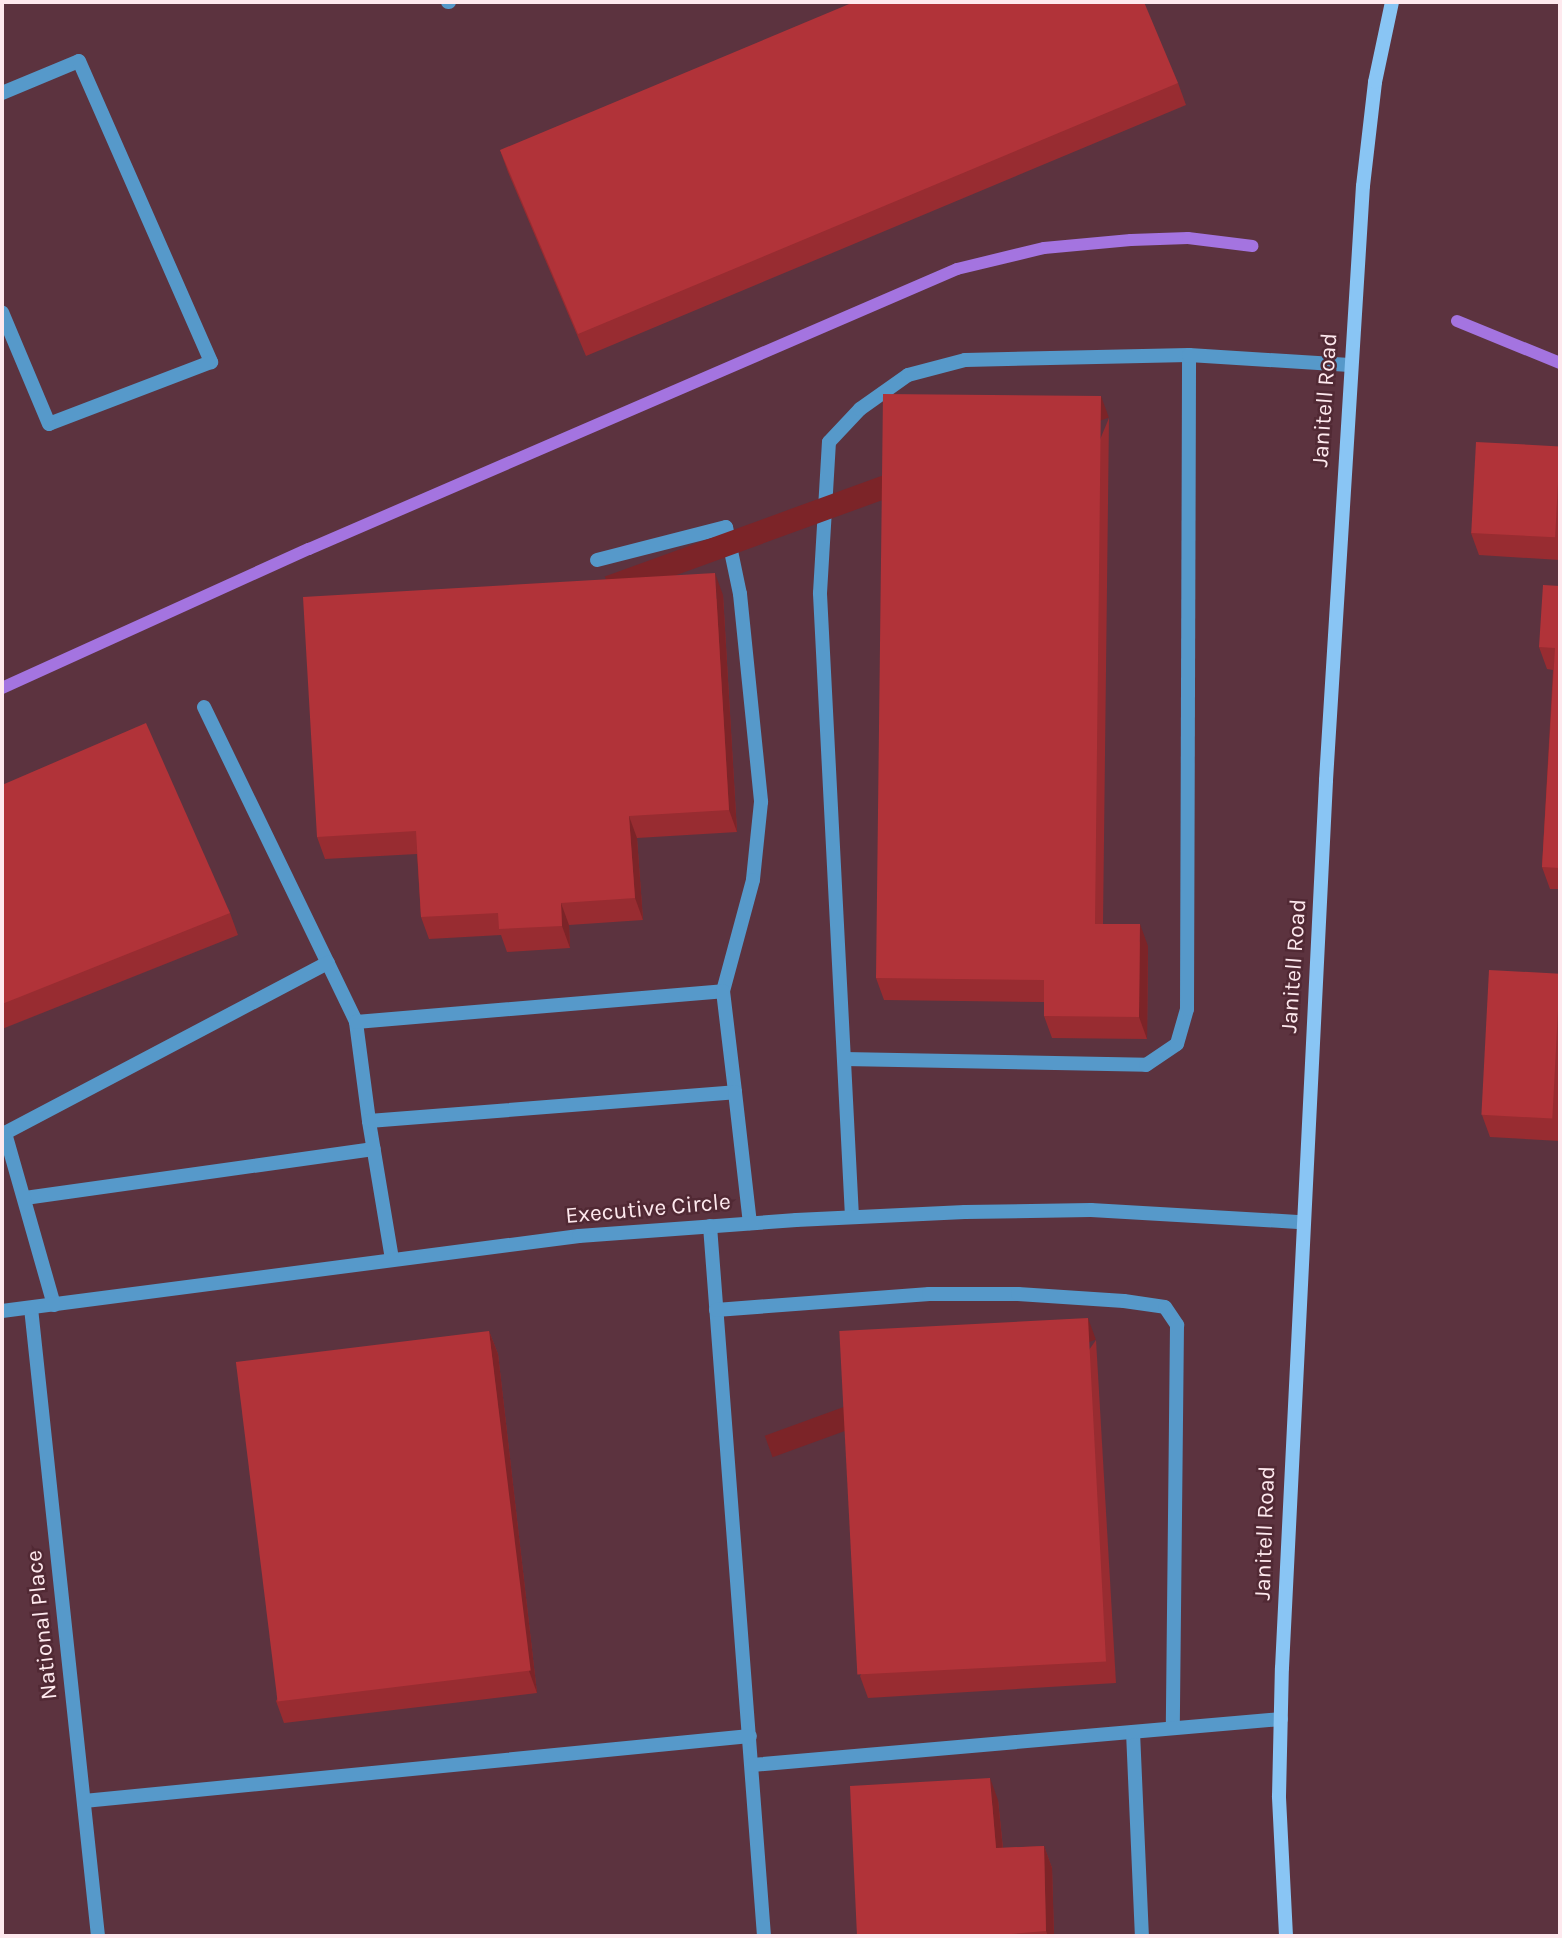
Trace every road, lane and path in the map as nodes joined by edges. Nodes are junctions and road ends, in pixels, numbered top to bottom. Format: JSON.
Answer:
{"nodes":[{"id":1,"x":1392,"y":2,"type":"edge"},
{"id":2,"x":2,"y":93,"type":"edge"},
{"id":3,"x":2,"y":312,"type":"edge"},
{"id":4,"x":1189,"y":355,"type":"junction"},
{"id":5,"x":1350,"y":365,"type":"junction"},
{"id":6,"x":597,"y":560,"type":"dead end"},
{"id":7,"x":204,"y":707,"type":"dead end"},
{"id":8,"x":328,"y":963,"type":"junction"},
{"id":9,"x":723,"y":991,"type":"junction"},
{"id":10,"x":356,"y":1022,"type":"junction"},
{"id":11,"x":844,"y":1059,"type":"junction"},
{"id":12,"x":735,"y":1092,"type":"junction"},
{"id":13,"x":369,"y":1121,"type":"junction"},
{"id":14,"x":374,"y":1149,"type":"junction"},
{"id":15,"x":25,"y":1198,"type":"junction"},
{"id":16,"x":852,"y":1217,"type":"junction"},
{"id":17,"x":1302,"y":1222,"type":"junction"},
{"id":18,"x":750,"y":1223,"type":"junction"},
{"id":19,"x":710,"y":1226,"type":"junction"},
{"id":20,"x":392,"y":1259,"type":"junction"},
{"id":21,"x":54,"y":1305,"type":"junction"},
{"id":22,"x":31,"y":1308,"type":"junction"},
{"id":23,"x":716,"y":1310,"type":"junction"},
{"id":24,"x":2,"y":1311,"type":"edge"},
{"id":25,"x":1281,"y":1719,"type":"junction"},
{"id":26,"x":1173,"y":1728,"type":"junction"},
{"id":27,"x":1133,"y":1732,"type":"junction"},
{"id":28,"x":750,"y":1736,"type":"junction"},
{"id":29,"x":752,"y":1765,"type":"junction"},
{"id":30,"x":84,"y":1801,"type":"junction"},
{"id":31,"x":98,"y":1936,"type":"edge"},
{"id":32,"x":764,"y":1936,"type":"edge"},
{"id":33,"x":1142,"y":1936,"type":"edge"},
{"id":34,"x":1286,"y":1936,"type":"edge"}],
"edges":[{"from":1,"to":5,"type":"street","name":"Janitell Road"},
{"from":2,"to":3,"type":"street"},
{"from":4,"to":5,"type":"street"},
{"from":4,"to":11,"type":"street"},
{"from":4,"to":11,"type":"street"},
{"from":5,"to":17,"type":"street","name":"Janitell Road"},
{"from":6,"to":9,"type":"street"},
{"from":7,"to":8,"type":"street"},
{"from":8,"to":10,"type":"street"},
{"from":8,"to":15,"type":"street"},
{"from":9,"to":10,"type":"street"},
{"from":9,"to":12,"type":"street"},
{"from":10,"to":13,"type":"street"},
{"from":11,"to":16,"type":"street"},
{"from":12,"to":13,"type":"street"},
{"from":12,"to":18,"type":"street"},
{"from":13,"to":14,"type":"street"},
{"from":14,"to":15,"type":"street"},
{"from":14,"to":20,"type":"street"},
{"from":15,"to":21,"type":"street"},
{"from":16,"to":17,"type":"street","name":"Executive Circle"},
{"from":16,"to":18,"type":"street","name":"Executive Circle"},
{"from":17,"to":25,"type":"street","name":"Janitell Road"},
{"from":18,"to":19,"type":"street","name":"Executive Circle"},
{"from":19,"to":20,"type":"street","name":"Executive Circle"},
{"from":19,"to":23,"type":"street"},
{"from":20,"to":21,"type":"street","name":"Executive Circle"},
{"from":21,"to":22,"type":"street","name":"Executive Circle"},
{"from":22,"to":24,"type":"street","name":"Executive Circle"},
{"from":22,"to":30,"type":"street","name":"National Place"},
{"from":23,"to":26,"type":"street"},
{"from":23,"to":28,"type":"street"},
{"from":25,"to":26,"type":"street"},
{"from":25,"to":34,"type":"street","name":"Janitell Road"},
{"from":26,"to":27,"type":"street"},
{"from":27,"to":29,"type":"street"},
{"from":27,"to":33,"type":"street"},
{"from":28,"to":29,"type":"street"},
{"from":28,"to":30,"type":"street"},
{"from":29,"to":32,"type":"street"},
{"from":30,"to":31,"type":"street","name":"National Place"}]}
